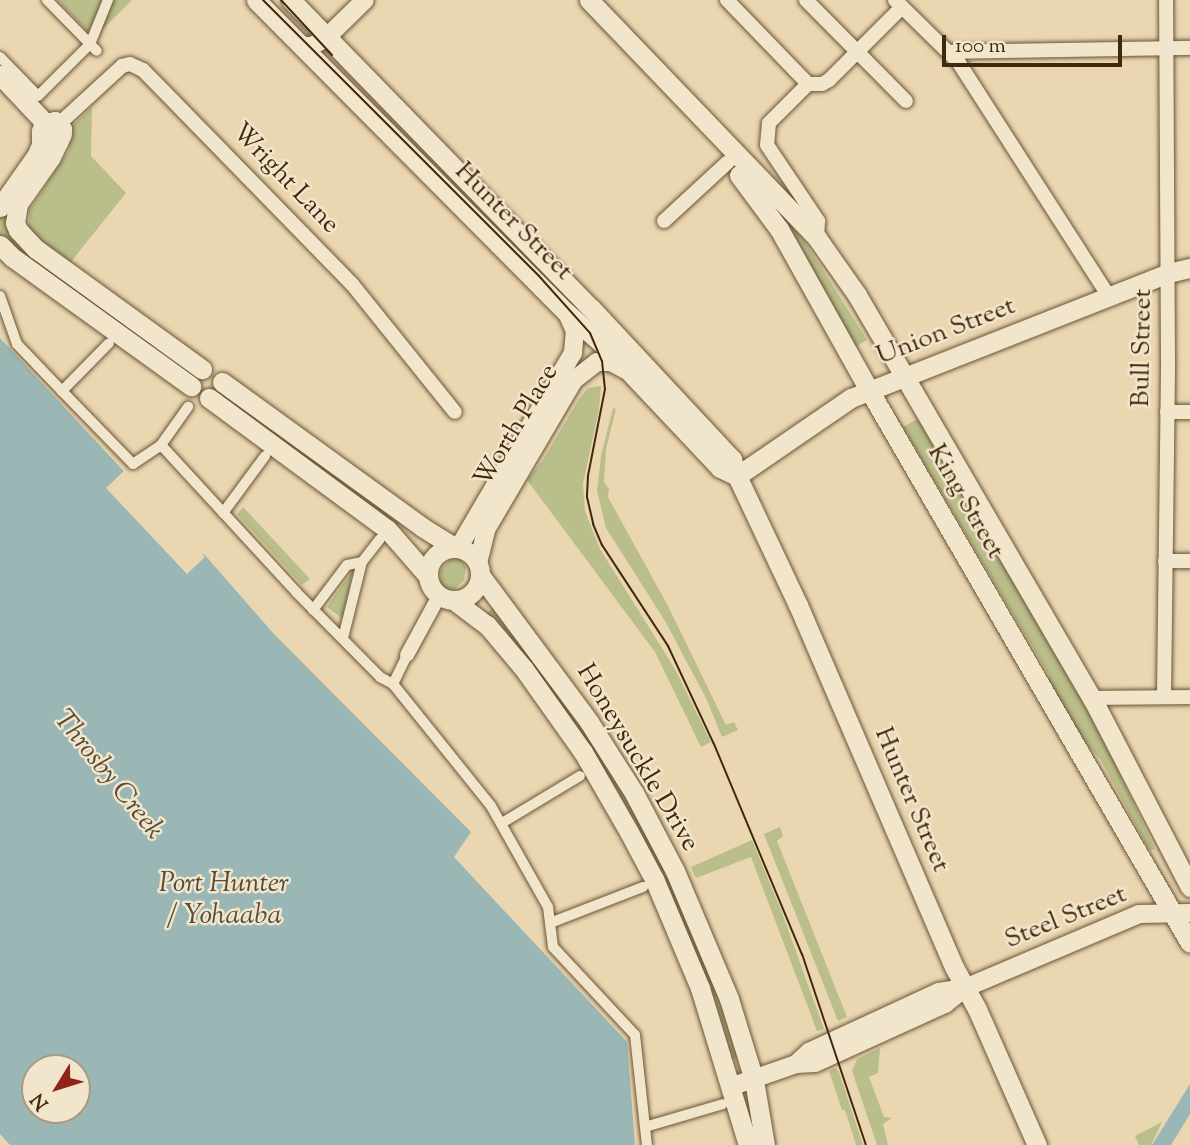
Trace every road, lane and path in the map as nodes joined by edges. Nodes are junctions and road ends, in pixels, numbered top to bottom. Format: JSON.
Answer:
{"nodes":[{"id":1,"x":47,"y":0,"type":"edge"},
{"id":2,"x":108,"y":0,"type":"edge"},
{"id":3,"x":256,"y":0,"type":"edge"},
{"id":4,"x":291,"y":0,"type":"edge"},
{"id":5,"x":365,"y":0,"type":"edge"},
{"id":6,"x":589,"y":0,"type":"edge"},
{"id":7,"x":727,"y":0,"type":"edge"},
{"id":8,"x":806,"y":0,"type":"edge"},
{"id":9,"x":1167,"y":0,"type":"edge"},
{"id":10,"x":898,"y":4,"type":"edge"},
{"id":11,"x":326,"y":38,"type":"junction"},
{"id":12,"x":302,"y":46,"type":"junction"},
{"id":13,"x":93,"y":47,"type":"junction"},
{"id":14,"x":1166,"y":48,"type":"junction"},
{"id":15,"x":1190,"y":48,"type":"edge"},
{"id":16,"x":858,"y":52,"type":"junction"},
{"id":17,"x":949,"y":52,"type":"junction"},
{"id":18,"x":0,"y":57,"type":"edge"},
{"id":19,"x":0,"y":75,"type":"edge"},
{"id":20,"x":808,"y":84,"type":"junction"},
{"id":21,"x":682,"y":98,"type":"junction"},
{"id":22,"x":906,"y":101,"type":"dead end"},
{"id":23,"x":52,"y":129,"type":"junction"},
{"id":24,"x":728,"y":162,"type":"junction"},
{"id":25,"x":0,"y":207,"type":"edge"},
{"id":26,"x":664,"y":221,"type":"dead end"},
{"id":27,"x":817,"y":237,"type":"junction"},
{"id":28,"x":0,"y":245,"type":"edge"},
{"id":29,"x":1190,"y":268,"type":"edge"},
{"id":30,"x":1168,"y":273,"type":"junction"},
{"id":31,"x":0,"y":296,"type":"edge"},
{"id":32,"x":1108,"y":297,"type":"junction"},
{"id":33,"x":567,"y":313,"type":"junction"},
{"id":34,"x":108,"y":343,"type":"dead end"},
{"id":35,"x":202,"y":369,"type":"junction"},
{"id":36,"x":633,"y":376,"type":"junction"},
{"id":37,"x":904,"y":376,"type":"junction"},
{"id":38,"x":222,"y":382,"type":"junction"},
{"id":39,"x":191,"y":386,"type":"junction"},
{"id":40,"x":869,"y":390,"type":"junction"},
{"id":41,"x":62,"y":391,"type":"junction"},
{"id":42,"x":209,"y":398,"type":"junction"},
{"id":43,"x":188,"y":407,"type":"dead end"},
{"id":44,"x":456,"y":412,"type":"dead end"},
{"id":45,"x":1167,"y":412,"type":"junction"},
{"id":46,"x":1190,"y":412,"type":"edge"},
{"id":47,"x":161,"y":445,"type":"junction"},
{"id":48,"x":265,"y":456,"type":"dead end"},
{"id":49,"x":737,"y":475,"type":"junction"},
{"id":50,"x":223,"y":513,"type":"junction"},
{"id":51,"x":380,"y":539,"type":"dead end"},
{"id":52,"x":457,"y":547,"type":"junction"},
{"id":53,"x":1165,"y":561,"type":"junction"},
{"id":54,"x":1190,"y":561,"type":"edge"},
{"id":55,"x":362,"y":562,"type":"junction"},
{"id":56,"x":479,"y":569,"type":"junction"},
{"id":57,"x":428,"y":576,"type":"junction"},
{"id":58,"x":447,"y":600,"type":"junction"},
{"id":59,"x":313,"y":610,"type":"junction"},
{"id":60,"x":342,"y":638,"type":"junction"},
{"id":61,"x":407,"y":655,"type":"joint"},
{"id":62,"x":393,"y":684,"type":"junction"},
{"id":63,"x":1164,"y":697,"type":"junction"},
{"id":64,"x":1190,"y":697,"type":"edge"},
{"id":65,"x":1092,"y":698,"type":"junction"},
{"id":66,"x":580,"y":776,"type":"dead end"},
{"id":67,"x":502,"y":823,"type":"junction"},
{"id":68,"x":643,"y":887,"type":"dead end"},
{"id":69,"x":1190,"y":887,"type":"edge"},
{"id":70,"x":1181,"y":913,"type":"edge"},
{"id":71,"x":550,"y":923,"type":"junction"},
{"id":72,"x":1190,"y":943,"type":"edge"},
{"id":73,"x":965,"y":988,"type":"junction"},
{"id":74,"x":754,"y":1080,"type":"junction"},
{"id":75,"x":733,"y":1086,"type":"junction"},
{"id":76,"x":723,"y":1104,"type":"dead end"},
{"id":77,"x":645,"y":1127,"type":"junction"},
{"id":78,"x":647,"y":1145,"type":"edge"},
{"id":79,"x":748,"y":1145,"type":"edge"},
{"id":80,"x":765,"y":1145,"type":"edge"},
{"id":81,"x":1037,"y":1145,"type":"edge"}],
"edges":[{"from":1,"to":13,"type":"street"},
{"from":2,"to":13,"type":"street"},
{"from":3,"to":12,"type":"main road","name":"Hunter Street"},
{"from":4,"to":11,"type":"main road","name":"Hunter Street"},
{"from":5,"to":11,"type":"street"},
{"from":6,"to":21,"type":"main road","name":"King Street"},
{"from":7,"to":20,"type":"street"},
{"from":8,"to":16,"type":"street"},
{"from":9,"to":14,"type":"street","name":"Bull Street"},
{"from":10,"to":16,"type":"street"},
{"from":10,"to":17,"type":"street"},
{"from":11,"to":12,"type":"street"},
{"from":11,"to":49,"type":"main road","name":"Hunter Street"},
{"from":12,"to":33,"type":"main road","name":"Hunter Street"},
{"from":13,"to":18,"type":"street"},
{"from":14,"to":15,"type":"street"},
{"from":14,"to":17,"type":"street"},
{"from":14,"to":30,"type":"street","name":"Bull Street"},
{"from":16,"to":20,"type":"street"},
{"from":16,"to":22,"type":"street"},
{"from":17,"to":32,"type":"street"},
{"from":19,"to":23,"type":"main road"},
{"from":20,"to":27,"type":"street"},
{"from":21,"to":24,"type":"main road","name":"King Street"},
{"from":21,"to":27,"type":"main road","name":"King Street"},
{"from":23,"to":25,"type":"main road"},
{"from":23,"to":35,"type":"main road"},
{"from":23,"to":44,"type":"street","name":"Wright Lane"},
{"from":24,"to":26,"type":"street"},
{"from":24,"to":40,"type":"main road","name":"King Street"},
{"from":27,"to":37,"type":"main road","name":"King Street"},
{"from":28,"to":39,"type":"main road"},
{"from":29,"to":30,"type":"main road","name":"Union Street"},
{"from":30,"to":32,"type":"main road","name":"Union Street"},
{"from":30,"to":45,"type":"street","name":"Bull Street"},
{"from":31,"to":41,"type":"street"},
{"from":32,"to":37,"type":"main road","name":"Union Street"},
{"from":33,"to":36,"type":"main road","name":"Hunter Street"},
{"from":33,"to":52,"type":"street","name":"Worth Place"},
{"from":34,"to":41,"type":"street"},
{"from":35,"to":38,"type":"main road"},
{"from":35,"to":39,"type":"main road"},
{"from":36,"to":49,"type":"main road","name":"Hunter Street"},
{"from":36,"to":56,"type":"street","name":"Worth Place"},
{"from":37,"to":40,"type":"main road","name":"Union Street"},
{"from":37,"to":65,"type":"main road","name":"King Street"},
{"from":38,"to":42,"type":"main road"},
{"from":38,"to":52,"type":"main road"},
{"from":39,"to":42,"type":"main road"},
{"from":40,"to":49,"type":"main road","name":"Union Street"},
{"from":40,"to":70,"type":"main road","name":"King Street"},
{"from":41,"to":47,"type":"street"},
{"from":42,"to":57,"type":"main road"},
{"from":43,"to":47,"type":"street"},
{"from":45,"to":46,"type":"street"},
{"from":45,"to":53,"type":"street","name":"Bull Street"},
{"from":47,"to":50,"type":"street"},
{"from":48,"to":50,"type":"street"},
{"from":49,"to":73,"type":"main road","name":"Hunter Street"},
{"from":50,"to":59,"type":"street"},
{"from":51,"to":55,"type":"street"},
{"from":52,"to":56,"type":"main road"},
{"from":52,"to":57,"type":"main road"},
{"from":53,"to":54,"type":"street"},
{"from":53,"to":63,"type":"street","name":"Bull Street"},
{"from":55,"to":59,"type":"street"},
{"from":55,"to":60,"type":"street"},
{"from":56,"to":58,"type":"main road"},
{"from":56,"to":74,"type":"main road","name":"Honeysuckle Drive"},
{"from":57,"to":58,"type":"main road"},
{"from":58,"to":61,"type":"street"},
{"from":58,"to":75,"type":"main road","name":"Honeysuckle Drive"},
{"from":59,"to":60,"type":"street"},
{"from":60,"to":62,"type":"street"},
{"from":61,"to":62,"type":"street"},
{"from":62,"to":67,"type":"street"},
{"from":63,"to":64,"type":"street"},
{"from":63,"to":65,"type":"street"},
{"from":65,"to":69,"type":"main road","name":"King Street"},
{"from":66,"to":67,"type":"street"},
{"from":67,"to":71,"type":"street"},
{"from":68,"to":71,"type":"street"},
{"from":70,"to":72,"type":"main road","name":"King Street"},
{"from":70,"to":73,"type":"street","name":"Steel Street"},
{"from":71,"to":77,"type":"street"},
{"from":73,"to":74,"type":"street","name":"Steel Street"},
{"from":73,"to":81,"type":"main road","name":"Hunter Street"},
{"from":74,"to":75,"type":"street","name":"Steel Street"},
{"from":74,"to":80,"type":"main road","name":"Honeysuckle Drive"},
{"from":75,"to":79,"type":"main road","name":"Honeysuckle Drive"},
{"from":76,"to":77,"type":"street"},
{"from":77,"to":78,"type":"street"}]}
